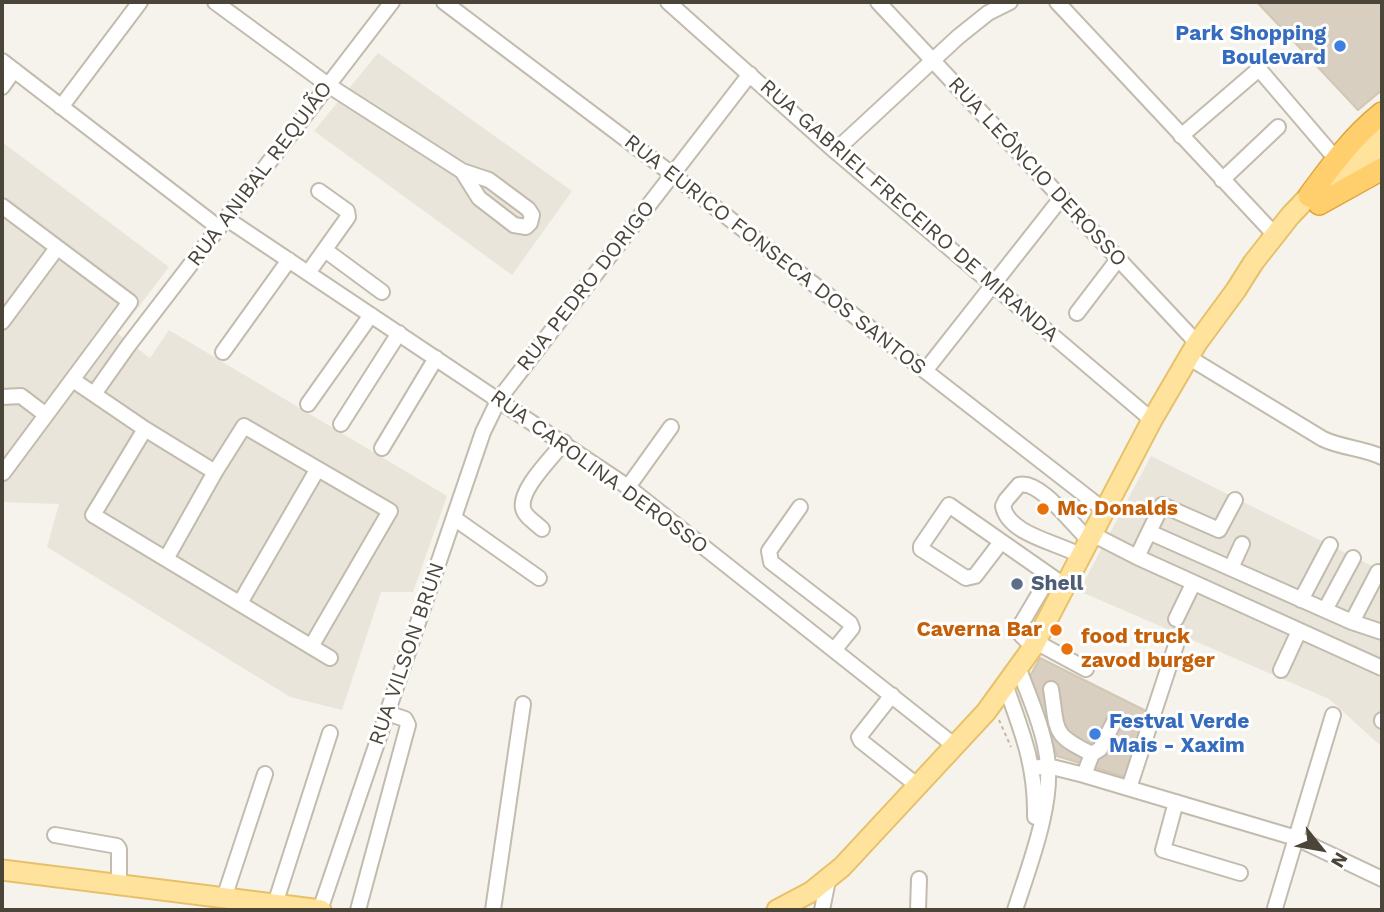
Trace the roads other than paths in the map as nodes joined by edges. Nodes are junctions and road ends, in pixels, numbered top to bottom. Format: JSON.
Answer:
{"nodes":[{"id":1,"x":141,"y":2,"type":"edge"},
{"id":2,"x":215,"y":2,"type":"edge"},
{"id":3,"x":392,"y":2,"type":"edge"},
{"id":4,"x":444,"y":2,"type":"edge"},
{"id":5,"x":668,"y":2,"type":"edge"},
{"id":6,"x":878,"y":2,"type":"edge"},
{"id":7,"x":1010,"y":2,"type":"edge"},
{"id":8,"x":1057,"y":2,"type":"edge"},
{"id":9,"x":2,"y":61,"type":"edge"},
{"id":10,"x":932,"y":61,"type":"junction"},
{"id":11,"x":14,"y":71,"type":"junction"},
{"id":12,"x":750,"y":74,"type":"junction"},
{"id":13,"x":328,"y":85,"type":"junction"},
{"id":14,"x":2,"y":87,"type":"edge"},
{"id":15,"x":61,"y":107,"type":"junction"},
{"id":16,"x":1382,"y":113,"type":"edge"},
{"id":17,"x":1278,"y":127,"type":"dead end"},
{"id":18,"x":1181,"y":136,"type":"junction"},
{"id":19,"x":1381,"y":139,"type":"edge"},
{"id":20,"x":835,"y":151,"type":"junction"},
{"id":21,"x":1336,"y":159,"type":"junction"},
{"id":22,"x":1382,"y":169,"type":"edge"},
{"id":23,"x":462,"y":171,"type":"junction"},
{"id":24,"x":672,"y":174,"type":"junction"},
{"id":25,"x":1222,"y":180,"type":"junction"},
{"id":26,"x":319,"y":191,"type":"dead end"},
{"id":27,"x":1062,"y":197,"type":"junction"},
{"id":28,"x":1314,"y":200,"type":"junction"},
{"id":29,"x":2,"y":206,"type":"edge"},
{"id":30,"x":223,"y":224,"type":"junction"},
{"id":31,"x":1275,"y":235,"type":"junction"},
{"id":32,"x":57,"y":248,"type":"junction"},
{"id":33,"x":326,"y":250,"type":"junction"},
{"id":34,"x":1119,"y":258,"type":"junction"},
{"id":35,"x":289,"y":260,"type":"junction"},
{"id":36,"x":308,"y":273,"type":"junction"},
{"id":37,"x":993,"y":284,"type":"junction"},
{"id":38,"x":1236,"y":290,"type":"junction"},
{"id":39,"x":382,"y":292,"type":"dead end"},
{"id":40,"x":130,"y":302,"type":"junction"},
{"id":41,"x":1077,"y":313,"type":"dead end"},
{"id":42,"x":371,"y":315,"type":"junction"},
{"id":43,"x":151,"y":317,"type":"junction"},
{"id":44,"x":2,"y":322,"type":"edge"},
{"id":45,"x":399,"y":333,"type":"junction"},
{"id":46,"x":99,"y":345,"type":"junction"},
{"id":47,"x":1193,"y":350,"type":"junction"},
{"id":48,"x":223,"y":352,"type":"dead end"},
{"id":49,"x":436,"y":358,"type":"junction"},
{"id":50,"x":119,"y":359,"type":"junction"},
{"id":51,"x":925,"y":371,"type":"junction"},
{"id":52,"x":73,"y":380,"type":"junction"},
{"id":53,"x":93,"y":394,"type":"junction"},
{"id":54,"x":2,"y":397,"type":"edge"},
{"id":55,"x":499,"y":399,"type":"junction"},
{"id":56,"x":308,"y":404,"type":"dead end"},
{"id":57,"x":47,"y":415,"type":"junction"},
{"id":58,"x":1152,"y":420,"type":"junction"},
{"id":59,"x":341,"y":424,"type":"dead end"},
{"id":60,"x":671,"y":427,"type":"dead end"},
{"id":61,"x":145,"y":429,"type":"junction"},
{"id":62,"x":564,"y":442,"type":"junction"},
{"id":63,"x":382,"y":448,"type":"dead end"},
{"id":64,"x":1382,"y":457,"type":"edge"},
{"id":65,"x":317,"y":470,"type":"junction"},
{"id":66,"x":215,"y":472,"type":"junction"},
{"id":67,"x":3,"y":473,"type":"edge"},
{"id":68,"x":628,"y":487,"type":"junction"},
{"id":69,"x":1236,"y":500,"type":"dead end"},
{"id":70,"x":800,"y":507,"type":"dead end"},
{"id":71,"x":1104,"y":510,"type":"junction"},
{"id":72,"x":454,"y":518,"type":"junction"},
{"id":73,"x":541,"y":529,"type":"dead end"},
{"id":74,"x":1149,"y":532,"type":"junction"},
{"id":75,"x":1001,"y":542,"type":"junction"},
{"id":76,"x":1087,"y":543,"type":"junction"},
{"id":77,"x":1242,"y":544,"type":"dead end"},
{"id":78,"x":1330,"y":545,"type":"dead end"},
{"id":79,"x":1137,"y":557,"type":"junction"},
{"id":80,"x":1353,"y":558,"type":"dead end"},
{"id":81,"x":166,"y":559,"type":"junction"},
{"id":82,"x":1230,"y":568,"type":"junction"},
{"id":83,"x":1378,"y":572,"type":"dead end"},
{"id":84,"x":540,"y":578,"type":"dead end"},
{"id":85,"x":1057,"y":582,"type":"junction"},
{"id":86,"x":1193,"y":584,"type":"junction"},
{"id":87,"x":1301,"y":600,"type":"junction"},
{"id":88,"x":240,"y":603,"type":"junction"},
{"id":89,"x":1325,"y":610,"type":"junction"},
{"id":90,"x":1176,"y":620,"type":"dead end"},
{"id":91,"x":1352,"y":622,"type":"junction"},
{"id":92,"x":1299,"y":631,"type":"junction"},
{"id":93,"x":1382,"y":632,"type":"edge"},
{"id":94,"x":1034,"y":645,"type":"junction"},
{"id":95,"x":1176,"y":645,"type":"dead end"},
{"id":96,"x":312,"y":646,"type":"junction"},
{"id":97,"x":835,"y":649,"type":"junction"},
{"id":98,"x":330,"y":657,"type":"dead end"},
{"id":99,"x":1382,"y":668,"type":"edge"},
{"id":100,"x":1019,"y":669,"type":"junction"},
{"id":101,"x":1086,"y":669,"type":"dead end"},
{"id":102,"x":1281,"y":670,"type":"dead end"},
{"id":103,"x":1006,"y":687,"type":"junction"},
{"id":104,"x":1051,"y":689,"type":"dead end"},
{"id":105,"x":892,"y":695,"type":"junction"},
{"id":106,"x":523,"y":704,"type":"dead end"},
{"id":107,"x":387,"y":713,"type":"junction"},
{"id":108,"x":1333,"y":715,"type":"dead end"},
{"id":109,"x":1115,"y":720,"type":"dead end"},
{"id":110,"x":330,"y":733,"type":"dead end"},
{"id":111,"x":955,"y":746,"type":"junction"},
{"id":112,"x":1092,"y":754,"type":"junction"},
{"id":113,"x":1031,"y":761,"type":"junction"},
{"id":114,"x":1048,"y":766,"type":"junction"},
{"id":115,"x":265,"y":774,"type":"dead end"},
{"id":116,"x":1084,"y":775,"type":"junction"},
{"id":117,"x":918,"y":786,"type":"junction"},
{"id":118,"x":1129,"y":788,"type":"junction"},
{"id":119,"x":1176,"y":802,"type":"junction"},
{"id":120,"x":55,"y":835,"type":"dead end"},
{"id":121,"x":1296,"y":838,"type":"junction"},
{"id":122,"x":1032,"y":854,"type":"junction"},
{"id":123,"x":2,"y":870,"type":"edge"},
{"id":124,"x":1240,"y":873,"type":"dead end"},
{"id":125,"x":1382,"y":878,"type":"edge"},
{"id":126,"x":919,"y":879,"type":"dead end"},
{"id":127,"x":828,"y":880,"type":"junction"},
{"id":128,"x":119,"y":885,"type":"junction"},
{"id":129,"x":224,"y":898,"type":"junction"},
{"id":130,"x":275,"y":904,"type":"junction"},
{"id":131,"x":1275,"y":908,"type":"dead end"},
{"id":132,"x":320,"y":910,"type":"edge"},
{"id":133,"x":358,"y":910,"type":"edge"},
{"id":134,"x":494,"y":910,"type":"edge"},
{"id":135,"x":777,"y":910,"type":"edge"},
{"id":136,"x":822,"y":910,"type":"edge"},
{"id":137,"x":918,"y":910,"type":"edge"},
{"id":138,"x":1016,"y":910,"type":"edge"}],
"edges":[{"from":1,"to":15,"type":"street"},
{"from":2,"to":13,"type":"street"},
{"from":3,"to":13,"type":"street","name":"RUA ANIBAL REQUIÃO"},
{"from":4,"to":24,"type":"street","name":"RUA EURICO FONSECA DOS SANTOS"},
{"from":5,"to":12,"type":"street","name":"RUA GABRIEL FRECEIRO DE MIRANDA"},
{"from":6,"to":10,"type":"street","name":"RUA LEÔNCIO DEROSSO"},
{"from":7,"to":10,"type":"street"},
{"from":8,"to":18,"type":"street"},
{"from":9,"to":11,"type":"street","name":"RUA CAROLINA DEROSSO"},
{"from":10,"to":20,"type":"street"},
{"from":10,"to":27,"type":"street","name":"RUA LEÔNCIO DEROSSO"},
{"from":11,"to":14,"type":"street"},
{"from":11,"to":15,"type":"street","name":"RUA CAROLINA DEROSSO"},
{"from":12,"to":20,"type":"street","name":"RUA GABRIEL FRECEIRO DE MIRANDA"},
{"from":12,"to":24,"type":"street","name":"RUA PEDRO DORIGO"},
{"from":13,"to":23,"type":"street"},
{"from":13,"to":30,"type":"street","name":"RUA ANIBAL REQUIÃO"},
{"from":15,"to":30,"type":"street","name":"RUA CAROLINA DEROSSO"},
{"from":16,"to":21,"type":"highway"},
{"from":17,"to":25,"type":"street"},
{"from":18,"to":21,"type":"street"},
{"from":18,"to":25,"type":"street"},
{"from":19,"to":28,"type":"main road"},
{"from":20,"to":37,"type":"street","name":"RUA GABRIEL FRECEIRO DE MIRANDA"},
{"from":21,"to":28,"type":"highway"},
{"from":22,"to":28,"type":"highway"},
{"from":23,"to":23,"type":"street"},
{"from":24,"to":51,"type":"street","name":"RUA EURICO FONSECA DOS SANTOS"},
{"from":24,"to":55,"type":"street","name":"RUA PEDRO DORIGO"},
{"from":25,"to":31,"type":"street"},
{"from":26,"to":33,"type":"street"},
{"from":27,"to":34,"type":"street","name":"RUA LEÔNCIO DEROSSO"},
{"from":27,"to":37,"type":"street"},
{"from":28,"to":31,"type":"main road"},
{"from":28,"to":38,"type":"main road"},
{"from":29,"to":32,"type":"street"},
{"from":30,"to":35,"type":"street","name":"RUA CAROLINA DEROSSO"},
{"from":30,"to":43,"type":"street","name":"RUA ANIBAL REQUIÃO"},
{"from":31,"to":38,"type":"main road"},
{"from":32,"to":40,"type":"street"},
{"from":32,"to":44,"type":"street"},
{"from":33,"to":36,"type":"street"},
{"from":33,"to":39,"type":"street"},
{"from":34,"to":41,"type":"street"},
{"from":34,"to":47,"type":"street","name":"RUA LEÔNCIO DEROSSO"},
{"from":35,"to":36,"type":"street","name":"RUA CAROLINA DEROSSO"},
{"from":35,"to":48,"type":"street"},
{"from":36,"to":42,"type":"street","name":"RUA CAROLINA DEROSSO"},
{"from":37,"to":51,"type":"street"},
{"from":37,"to":58,"type":"street","name":"RUA GABRIEL FRECEIRO DE MIRANDA"},
{"from":38,"to":47,"type":"main road"},
{"from":40,"to":43,"type":"street"},
{"from":40,"to":46,"type":"street"},
{"from":42,"to":45,"type":"street","name":"RUA CAROLINA DEROSSO"},
{"from":42,"to":56,"type":"street"},
{"from":43,"to":50,"type":"street","name":"RUA ANIBAL REQUIÃO"},
{"from":45,"to":49,"type":"street","name":"RUA CAROLINA DEROSSO"},
{"from":45,"to":59,"type":"street"},
{"from":46,"to":50,"type":"street"},
{"from":46,"to":52,"type":"street"},
{"from":47,"to":58,"type":"main road"},
{"from":47,"to":64,"type":"street","name":"RUA LEÔNCIO DEROSSO"},
{"from":49,"to":55,"type":"street","name":"RUA CAROLINA DEROSSO"},
{"from":49,"to":63,"type":"street"},
{"from":50,"to":53,"type":"street","name":"RUA ANIBAL REQUIÃO"},
{"from":51,"to":71,"type":"street","name":"RUA EURICO FONSECA DOS SANTOS"},
{"from":52,"to":53,"type":"street"},
{"from":52,"to":57,"type":"street"},
{"from":53,"to":61,"type":"street"},
{"from":54,"to":57,"type":"street"},
{"from":55,"to":62,"type":"street","name":"RUA CAROLINA DEROSSO"},
{"from":55,"to":72,"type":"street","name":"RUA VILSON BRUN"},
{"from":57,"to":67,"type":"street"},
{"from":58,"to":71,"type":"main road"},
{"from":60,"to":68,"type":"street"},
{"from":61,"to":66,"type":"street"},
{"from":61,"to":81,"type":"street"},
{"from":62,"to":68,"type":"street","name":"RUA CAROLINA DEROSSO"},
{"from":62,"to":73,"type":"street"},
{"from":65,"to":66,"type":"street"},
{"from":65,"to":88,"type":"street"},
{"from":65,"to":96,"type":"street"},
{"from":66,"to":81,"type":"street"},
{"from":68,"to":97,"type":"street","name":"RUA CAROLINA DEROSSO"},
{"from":69,"to":74,"type":"street"},
{"from":70,"to":97,"type":"street"},
{"from":71,"to":76,"type":"main road"},
{"from":72,"to":84,"type":"street"},
{"from":72,"to":107,"type":"street","name":"RUA VILSON BRUN"},
{"from":74,"to":79,"type":"street"},
{"from":74,"to":82,"type":"street"},
{"from":75,"to":75,"type":"street"},
{"from":75,"to":85,"type":"street"},
{"from":76,"to":76,"type":"street"},
{"from":76,"to":79,"type":"street"},
{"from":76,"to":85,"type":"main road"},
{"from":77,"to":82,"type":"street"},
{"from":78,"to":87,"type":"street"},
{"from":79,"to":86,"type":"street"},
{"from":80,"to":89,"type":"street"},
{"from":81,"to":88,"type":"street"},
{"from":82,"to":87,"type":"street"},
{"from":83,"to":91,"type":"street"},
{"from":85,"to":94,"type":"main road"},
{"from":86,"to":90,"type":"street"},
{"from":86,"to":92,"type":"street"},
{"from":87,"to":89,"type":"street"},
{"from":88,"to":96,"type":"street"},
{"from":89,"to":91,"type":"street"},
{"from":91,"to":93,"type":"street"},
{"from":92,"to":99,"type":"street"},
{"from":92,"to":102,"type":"street"},
{"from":94,"to":100,"type":"main road"},
{"from":94,"to":101,"type":"street"},
{"from":95,"to":118,"type":"street"},
{"from":96,"to":98,"type":"street"},
{"from":97,"to":105,"type":"street","name":"RUA CAROLINA DEROSSO"},
{"from":100,"to":103,"type":"main road"},
{"from":100,"to":114,"type":"street"},
{"from":103,"to":111,"type":"main road"},
{"from":103,"to":113,"type":"street"},
{"from":104,"to":112,"type":"street"},
{"from":105,"to":111,"type":"street","name":"RUA CAROLINA DEROSSO"},
{"from":105,"to":117,"type":"street"},
{"from":106,"to":134,"type":"street"},
{"from":107,"to":132,"type":"street","name":"RUA VILSON BRUN"},
{"from":107,"to":133,"type":"street"},
{"from":108,"to":121,"type":"street"},
{"from":109,"to":112,"type":"street"},
{"from":110,"to":130,"type":"street"},
{"from":111,"to":117,"type":"main road"},
{"from":112,"to":116,"type":"street"},
{"from":113,"to":114,"type":"street"},
{"from":113,"to":122,"type":"street"},
{"from":114,"to":116,"type":"street"},
{"from":114,"to":122,"type":"street"},
{"from":115,"to":129,"type":"street"},
{"from":116,"to":118,"type":"street"},
{"from":117,"to":127,"type":"main road"},
{"from":118,"to":119,"type":"street"},
{"from":119,"to":121,"type":"street"},
{"from":119,"to":124,"type":"street"},
{"from":120,"to":128,"type":"street"},
{"from":121,"to":125,"type":"street"},
{"from":121,"to":131,"type":"street"},
{"from":122,"to":138,"type":"street"},
{"from":123,"to":128,"type":"main road"},
{"from":126,"to":137,"type":"street"},
{"from":127,"to":135,"type":"main road"},
{"from":127,"to":136,"type":"street"},
{"from":128,"to":129,"type":"main road"},
{"from":129,"to":130,"type":"main road"},
{"from":130,"to":132,"type":"main road"}]}
